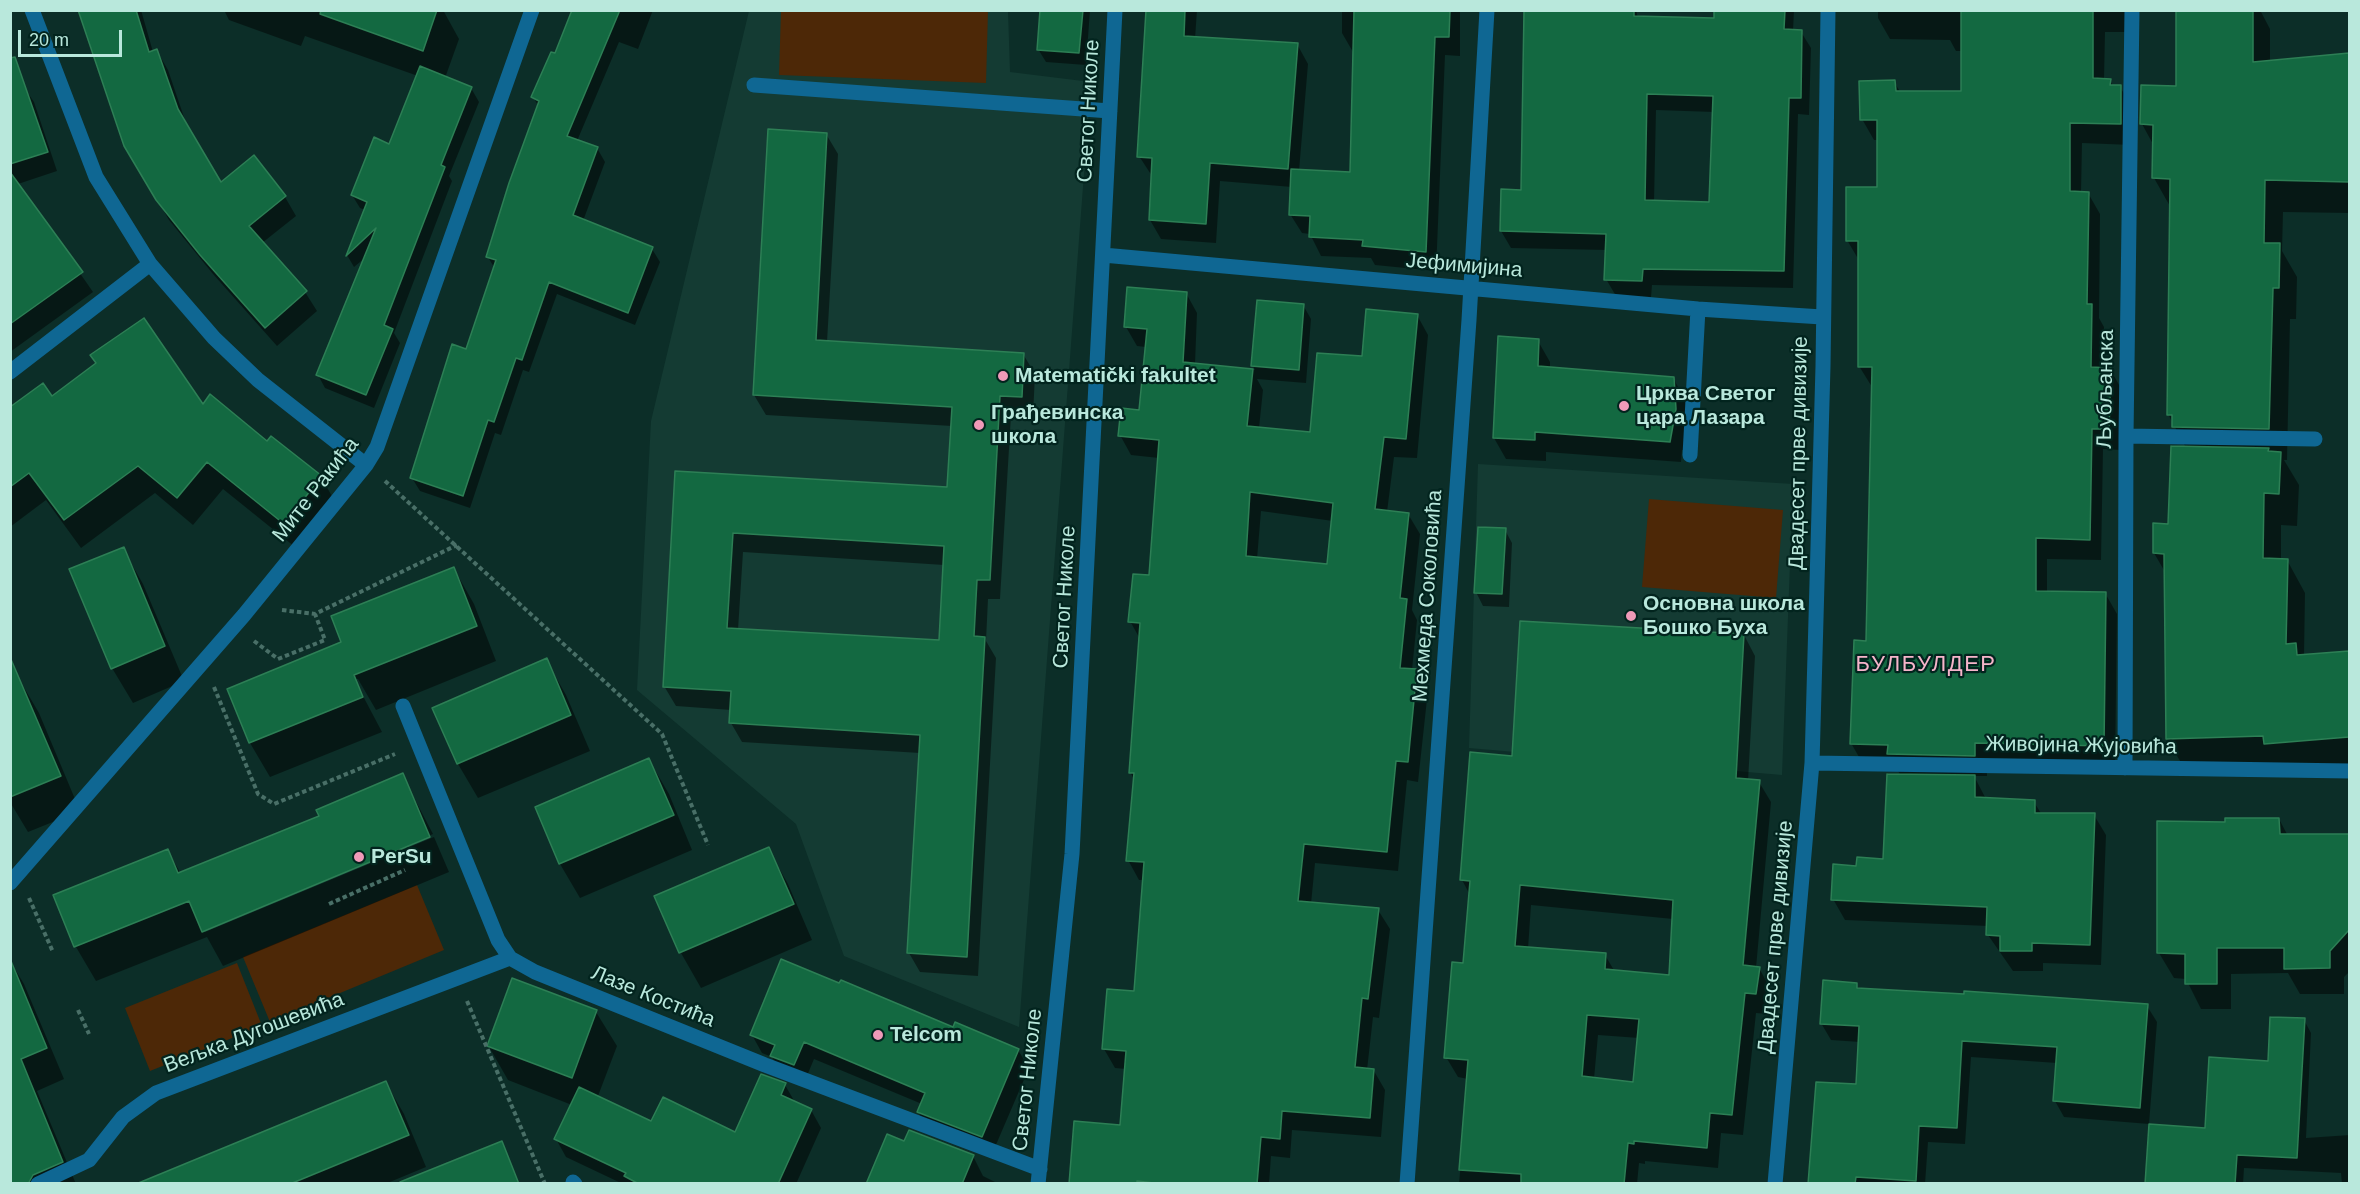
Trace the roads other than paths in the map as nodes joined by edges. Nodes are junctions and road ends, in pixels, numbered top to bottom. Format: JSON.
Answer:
{"nodes":[{"id":1,"x":32,"y":10,"type":"edge"},
{"id":2,"x":532,"y":10,"type":"edge"},
{"id":3,"x":1115,"y":10,"type":"edge"},
{"id":4,"x":1487,"y":10,"type":"edge"},
{"id":5,"x":1828,"y":10,"type":"edge"},
{"id":6,"x":2132,"y":10,"type":"edge"},
{"id":7,"x":754,"y":86,"type":"dead end"},
{"id":8,"x":1110,"y":111,"type":"junction"},
{"id":9,"x":1103,"y":255,"type":"junction"},
{"id":10,"x":150,"y":264,"type":"junction"},
{"id":11,"x":1471,"y":288,"type":"junction"},
{"id":12,"x":1698,"y":309,"type":"junction"},
{"id":13,"x":1822,"y":317,"type":"junction"},
{"id":14,"x":10,"y":372,"type":"edge"},
{"id":15,"x":2126,"y":436,"type":"junction"},
{"id":16,"x":2315,"y":439,"type":"dead end"},
{"id":17,"x":1690,"y":455,"type":"dead end"},
{"id":18,"x":366,"y":465,"type":"junction"},
{"id":19,"x":403,"y":706,"type":"dead end"},
{"id":20,"x":1812,"y":763,"type":"junction"},
{"id":21,"x":2126,"y":768,"type":"junction"},
{"id":22,"x":2349,"y":771,"type":"edge"},
{"id":23,"x":18,"y":886,"type":"edge"},
{"id":24,"x":510,"y":958,"type":"junction"},
{"id":25,"x":1039,"y":1176,"type":"edge"},
{"id":26,"x":38,"y":1184,"type":"edge"},
{"id":27,"x":1407,"y":1184,"type":"edge"},
{"id":28,"x":1775,"y":1184,"type":"edge"}],
"edges":[{"from":1,"to":10,"type":"street"},
{"from":2,"to":18,"type":"street","name":"Мите Ракића"},
{"from":3,"to":8,"type":"street","name":"Светог Николе"},
{"from":4,"to":11,"type":"street","name":"Мехмеда Соколовића"},
{"from":5,"to":13,"type":"street","name":"Двадесет прве дивизије"},
{"from":6,"to":15,"type":"street","name":"Љубљанска"},
{"from":7,"to":8,"type":"street"},
{"from":8,"to":9,"type":"street","name":"Светог Николе"},
{"from":9,"to":11,"type":"street","name":"Јефимијина"},
{"from":9,"to":25,"type":"street","name":"Светог Николе"},
{"from":10,"to":14,"type":"street"},
{"from":10,"to":18,"type":"street"},
{"from":11,"to":12,"type":"street","name":"Јефимијина"},
{"from":11,"to":27,"type":"street","name":"Мехмеда Соколовића"},
{"from":12,"to":13,"type":"street","name":"Јефимијина"},
{"from":12,"to":17,"type":"street"},
{"from":13,"to":20,"type":"street","name":"Двадесет прве дивизије"},
{"from":15,"to":16,"type":"street"},
{"from":15,"to":21,"type":"street","name":"Љубљанска"},
{"from":18,"to":23,"type":"street","name":"Мите Ракића"},
{"from":19,"to":24,"type":"street"},
{"from":20,"to":21,"type":"street","name":"Живојина Жујовића"},
{"from":20,"to":28,"type":"street","name":"Двадесет прве дивизије"},
{"from":21,"to":22,"type":"street","name":"Живојина Жујовића"},
{"from":24,"to":25,"type":"street","name":"Лазе Костића"},
{"from":24,"to":26,"type":"street","name":"Вељка Дугошевића"}]}
